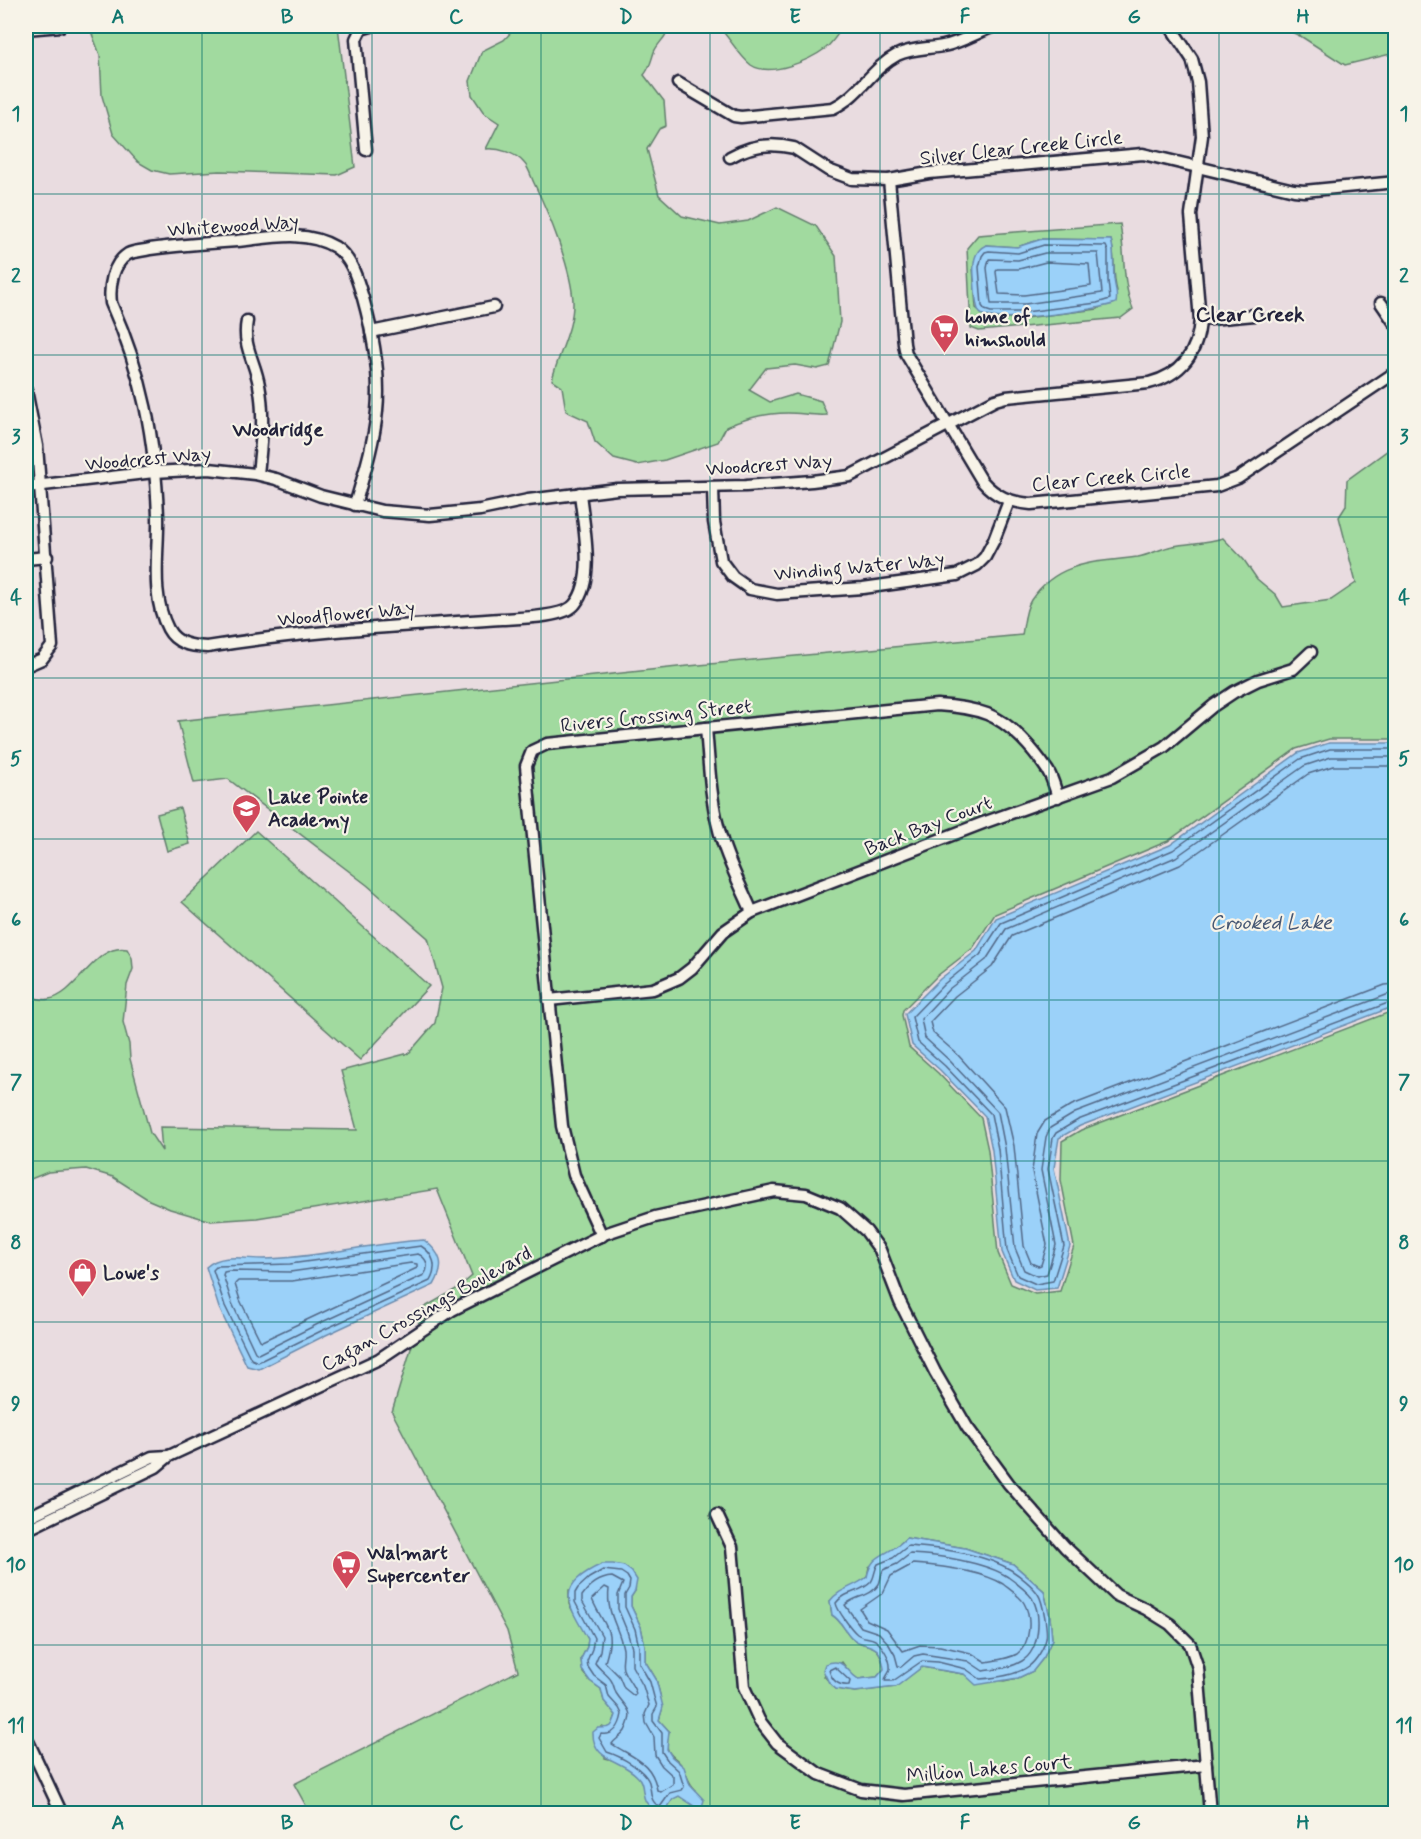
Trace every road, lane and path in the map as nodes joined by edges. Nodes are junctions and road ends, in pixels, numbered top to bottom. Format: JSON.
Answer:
{"nodes":[{"id":1,"x":61,"y":26,"type":"edge"},
{"id":2,"x":371,"y":26,"type":"edge"},
{"id":3,"x":995,"y":26,"type":"edge"},
{"id":4,"x":1170,"y":26,"type":"edge"},
{"id":5,"x":26,"y":29,"type":"edge"},
{"id":6,"x":678,"y":83,"type":"dead end"},
{"id":7,"x":366,"y":150,"type":"dead end"},
{"id":8,"x":730,"y":157,"type":"dead end"},
{"id":9,"x":1197,"y":167,"type":"junction"},
{"id":10,"x":889,"y":180,"type":"junction"},
{"id":11,"x":1395,"y":182,"type":"edge"},
{"id":12,"x":1381,"y":303,"type":"dead end"},
{"id":13,"x":494,"y":307,"type":"dead end"},
{"id":14,"x":1255,"y":315,"type":"dead end"},
{"id":15,"x":1200,"y":320,"type":"junction"},
{"id":16,"x":247,"y":321,"type":"dead end"},
{"id":17,"x":1395,"y":325,"type":"edge"},
{"id":18,"x":371,"y":332,"type":"junction"},
{"id":19,"x":1395,"y":372,"type":"edge"},
{"id":20,"x":26,"y":390,"type":"edge"},
{"id":21,"x":948,"y":424,"type":"junction"},
{"id":22,"x":154,"y":472,"type":"junction"},
{"id":23,"x":258,"y":474,"type":"junction"},
{"id":24,"x":41,"y":486,"type":"junction"},
{"id":25,"x":26,"y":487,"type":"edge"},
{"id":26,"x":713,"y":487,"type":"junction"},
{"id":27,"x":580,"y":493,"type":"junction"},
{"id":28,"x":1009,"y":501,"type":"junction"},
{"id":29,"x":356,"y":505,"type":"junction"},
{"id":30,"x":47,"y":557,"type":"junction"},
{"id":31,"x":26,"y":559,"type":"edge"},
{"id":32,"x":1311,"y":652,"type":"dead end"},
{"id":33,"x":26,"y":666,"type":"edge"},
{"id":34,"x":706,"y":728,"type":"junction"},
{"id":35,"x":1058,"y":797,"type":"junction"},
{"id":36,"x":752,"y":912,"type":"junction"},
{"id":37,"x":549,"y":1000,"type":"junction"},
{"id":38,"x":602,"y":1236,"type":"junction"},
{"id":39,"x":169,"y":1456,"type":"junction"},
{"id":40,"x":717,"y":1515,"type":"dead end"},
{"id":41,"x":26,"y":1518,"type":"edge"},
{"id":42,"x":26,"y":1530,"type":"edge"},
{"id":43,"x":26,"y":1737,"type":"edge"},
{"id":44,"x":1206,"y":1765,"type":"junction"},
{"id":45,"x":62,"y":1814,"type":"edge"},
{"id":46,"x":1210,"y":1814,"type":"edge"}],
"edges":[{"from":1,"to":5,"type":"street"},
{"from":2,"to":7,"type":"street"},
{"from":3,"to":6,"type":"street"},
{"from":4,"to":9,"type":"street","name":"Woodcrest Way"},
{"from":8,"to":10,"type":"street","name":"Silver Clear Creek Circle"},
{"from":9,"to":10,"type":"street","name":"Silver Clear Creek Circle"},
{"from":9,"to":11,"type":"street","name":"Silver Clear Creek Circle"},
{"from":9,"to":15,"type":"street","name":"Woodcrest Way"},
{"from":10,"to":21,"type":"street","name":"Clear Creek Circle"},
{"from":12,"to":17,"type":"street"},
{"from":13,"to":18,"type":"street"},
{"from":14,"to":15,"type":"street"},
{"from":15,"to":21,"type":"street","name":"Woodcrest Way"},
{"from":16,"to":23,"type":"street"},
{"from":18,"to":22,"type":"street","name":"Whitewood Way"},
{"from":18,"to":29,"type":"street","name":"Whitewood Way"},
{"from":19,"to":28,"type":"street","name":"Clear Creek Circle"},
{"from":20,"to":24,"type":"street"},
{"from":21,"to":26,"type":"street","name":"Woodcrest Way"},
{"from":21,"to":28,"type":"street","name":"Clear Creek Circle"},
{"from":22,"to":23,"type":"street","name":"Woodcrest Way"},
{"from":22,"to":24,"type":"street","name":"Woodcrest Way"},
{"from":22,"to":27,"type":"street","name":"Woodflower Way"},
{"from":23,"to":29,"type":"street","name":"Woodcrest Way"},
{"from":24,"to":25,"type":"street","name":"Woodcrest Way"},
{"from":24,"to":30,"type":"street"},
{"from":26,"to":27,"type":"street","name":"Woodcrest Way"},
{"from":26,"to":28,"type":"street","name":"Winding Water Way"},
{"from":27,"to":29,"type":"street","name":"Woodcrest Way"},
{"from":30,"to":31,"type":"street"},
{"from":30,"to":33,"type":"street"},
{"from":32,"to":35,"type":"street","name":"Back Bay Court"},
{"from":34,"to":35,"type":"street","name":"Rivers Crossing Street"},
{"from":34,"to":36,"type":"street"},
{"from":34,"to":37,"type":"street","name":"Rivers Crossing Street"},
{"from":35,"to":36,"type":"street","name":"Back Bay Court"},
{"from":36,"to":37,"type":"street","name":"Back Bay Court"},
{"from":37,"to":38,"type":"street","name":"Rivers Crossing Street"},
{"from":38,"to":39,"type":"street","name":"Cagan Crossings Boulevard"},
{"from":38,"to":44,"type":"street","name":"Cagan Crossings Boulevard"},
{"from":39,"to":41,"type":"street"},
{"from":39,"to":42,"type":"street","name":"Cagan Crossings Boulevard"},
{"from":40,"to":44,"type":"street","name":"Million Lakes Court"},
{"from":43,"to":45,"type":"street"},
{"from":44,"to":46,"type":"street","name":"Cagan Crossings Boulevard"}]}
